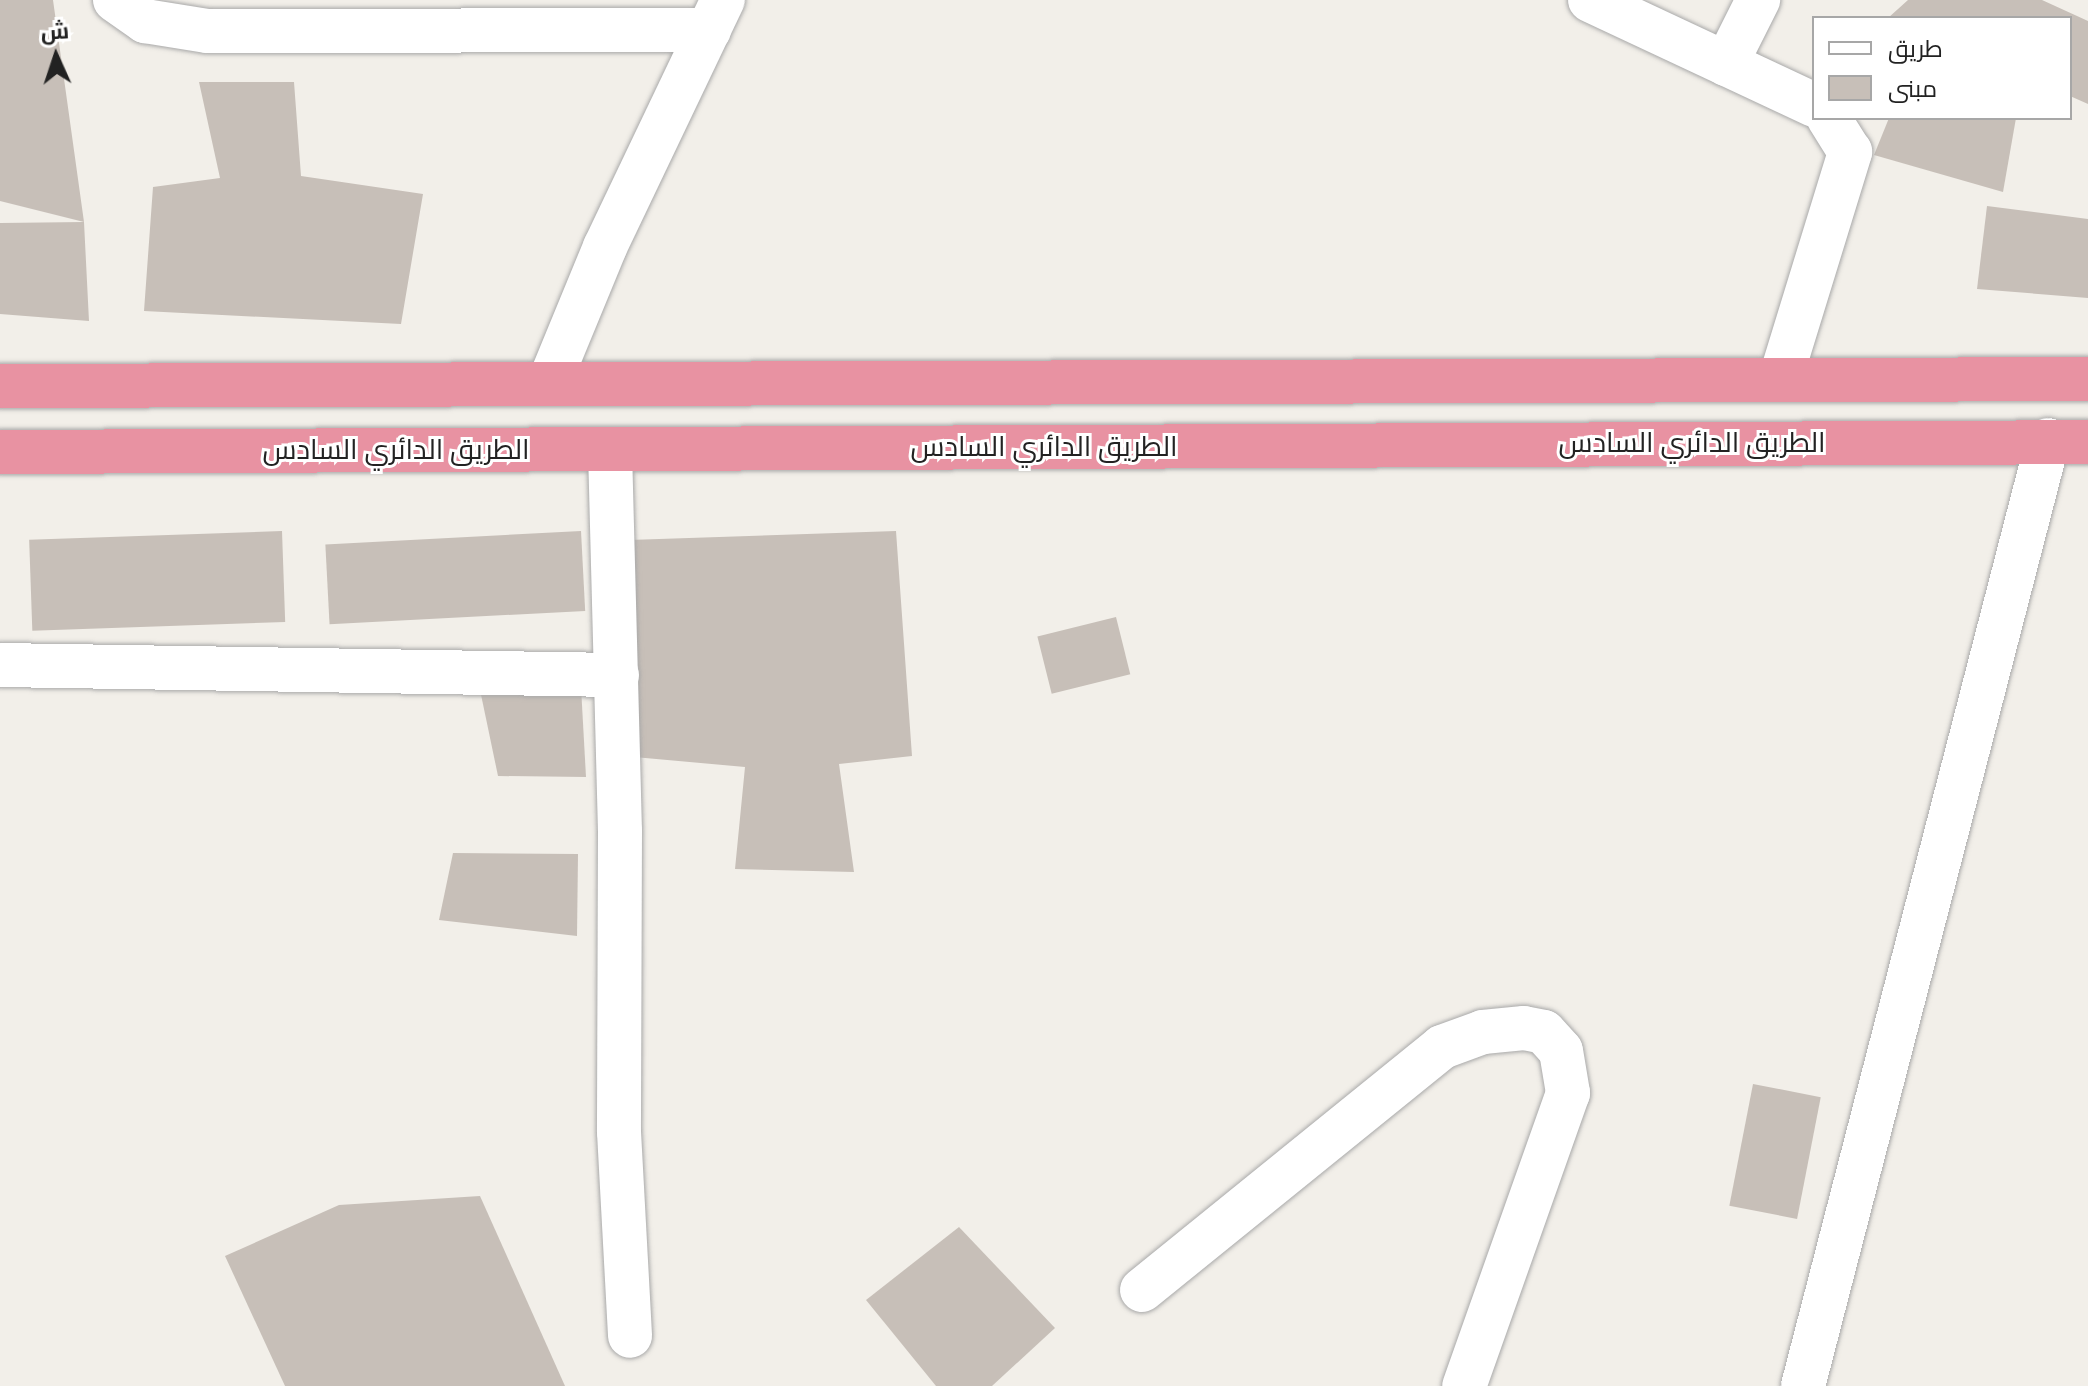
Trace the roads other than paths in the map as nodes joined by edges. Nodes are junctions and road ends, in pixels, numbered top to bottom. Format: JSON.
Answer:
{"nodes":[{"id":1,"x":115,"y":0,"type":"edge"},
{"id":2,"x":1590,"y":0,"type":"edge"},
{"id":3,"x":1758,"y":0,"type":"edge"},
{"id":4,"x":382,"y":15,"type":"edge"},
{"id":5,"x":716,"y":15,"type":"edge"},
{"id":6,"x":1726,"y":64,"type":"junction"},
{"id":7,"x":1812,"y":104,"type":"edge"},
{"id":8,"x":1830,"y":120,"type":"edge"},
{"id":9,"x":2088,"y":379,"type":"edge"},
{"id":10,"x":1780,"y":380,"type":"junction"},
{"id":11,"x":549,"y":383,"type":"junction"},
{"id":12,"x":156,"y":385,"type":"junction"},
{"id":13,"x":0,"y":386,"type":"edge"},
{"id":14,"x":2068,"y":441,"type":"edge"},
{"id":15,"x":610,"y":450,"type":"junction"},
{"id":16,"x":154,"y":451,"type":"junction"},
{"id":17,"x":0,"y":452,"type":"edge"},
{"id":18,"x":0,"y":665,"type":"edge"},
{"id":19,"x":617,"y":675,"type":"junction"},
{"id":20,"x":1142,"y":1290,"type":"dead end"},
{"id":21,"x":630,"y":1336,"type":"dead end"},
{"id":22,"x":1464,"y":1386,"type":"edge"},
{"id":23,"x":1803,"y":1386,"type":"edge"}],
"edges":[{"from":1,"to":4,"type":"street"},
{"from":2,"to":6,"type":"street"},
{"from":3,"to":6,"type":"street"},
{"from":4,"to":5,"type":"street"},
{"from":5,"to":11,"type":"street"},
{"from":6,"to":7,"type":"street"},
{"from":8,"to":10,"type":"street"},
{"from":9,"to":10,"type":"highway"},
{"from":10,"to":11,"type":"highway"},
{"from":11,"to":12,"type":"highway"},
{"from":12,"to":13,"type":"highway"},
{"from":12,"to":16,"type":"highway"},
{"from":14,"to":15,"type":"highway","name":"الطريق الدائري السادس"},
{"from":14,"to":23,"type":"street"},
{"from":15,"to":16,"type":"highway","name":"الطريق الدائري السادس"},
{"from":15,"to":19,"type":"street"},
{"from":16,"to":17,"type":"highway","name":"الطريق الدائري السادس"},
{"from":18,"to":19,"type":"street"},
{"from":19,"to":21,"type":"street"},
{"from":20,"to":22,"type":"street"}]}
